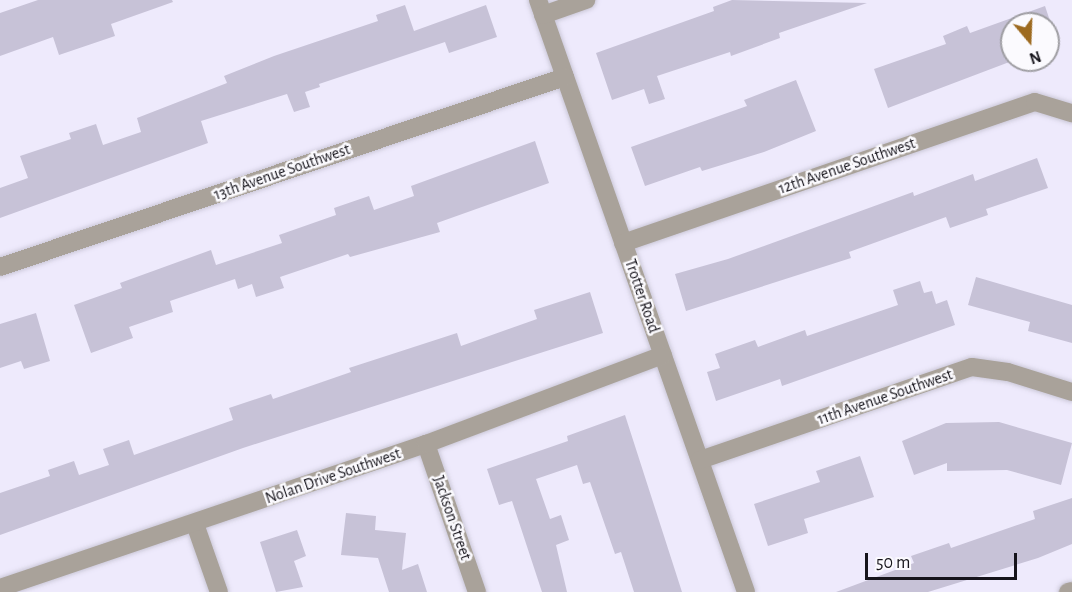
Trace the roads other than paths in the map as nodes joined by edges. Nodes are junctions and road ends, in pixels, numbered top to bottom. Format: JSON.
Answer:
{"nodes":[{"id":1,"x":586,"y":0,"type":"edge"},
{"id":2,"x":540,"y":7,"type":"edge"},
{"id":3,"x":565,"y":77,"type":"junction"},
{"id":4,"x":1072,"y":113,"type":"edge"},
{"id":5,"x":623,"y":243,"type":"junction"},
{"id":6,"x":0,"y":267,"type":"edge"},
{"id":7,"x":663,"y":355,"type":"junction"},
{"id":8,"x":1072,"y":392,"type":"edge"},
{"id":9,"x":426,"y":444,"type":"junction"},
{"id":10,"x":700,"y":460,"type":"junction"},
{"id":11,"x":195,"y":524,"type":"junction"},
{"id":12,"x":0,"y":588,"type":"edge"},
{"id":13,"x":1072,"y":591,"type":"edge"},
{"id":14,"x":219,"y":592,"type":"edge"},
{"id":15,"x":477,"y":592,"type":"edge"},
{"id":16,"x":746,"y":592,"type":"edge"},
{"id":17,"x":1068,"y":592,"type":"edge"}],
"edges":[{"from":1,"to":2,"type":"street"},
{"from":2,"to":3,"type":"street","name":"Trotter Road"},
{"from":3,"to":5,"type":"street","name":"Trotter Road"},
{"from":3,"to":6,"type":"street","name":"13th Avenue Southwest"},
{"from":4,"to":5,"type":"street","name":"12th Avenue Southwest"},
{"from":5,"to":7,"type":"street","name":"Trotter Road"},
{"from":7,"to":9,"type":"street","name":"Nolan Drive Southwest"},
{"from":7,"to":10,"type":"street","name":"Trotter Road"},
{"from":8,"to":10,"type":"street","name":"11th Avenue Southwest"},
{"from":9,"to":11,"type":"street","name":"Nolan Drive Southwest"},
{"from":9,"to":15,"type":"street","name":"Jackson Street"},
{"from":10,"to":16,"type":"street","name":"Trotter Road"},
{"from":11,"to":12,"type":"street","name":"Nolan Drive Southwest"},
{"from":11,"to":14,"type":"street"},
{"from":13,"to":17,"type":"street"}]}
